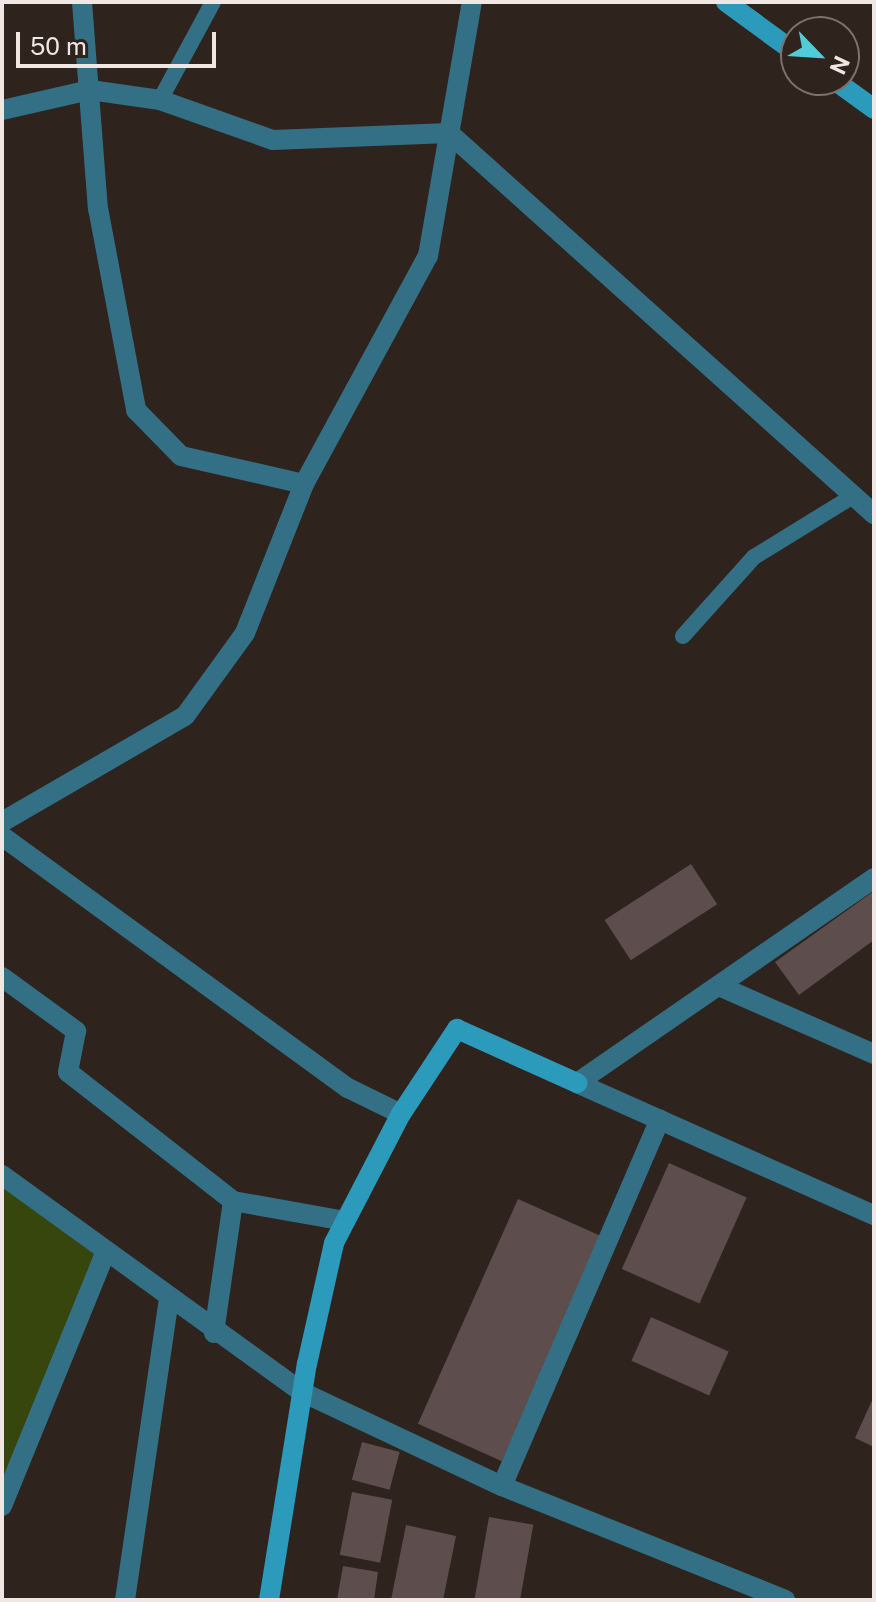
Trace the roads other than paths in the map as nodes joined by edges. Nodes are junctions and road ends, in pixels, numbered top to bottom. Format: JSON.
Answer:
{"nodes":[{"id":1,"x":82,"y":2,"type":"edge"},
{"id":2,"x":213,"y":2,"type":"edge"},
{"id":3,"x":472,"y":2,"type":"edge"},
{"id":4,"x":726,"y":2,"type":"edge"},
{"id":5,"x":780,"y":41,"type":"edge"},
{"id":6,"x":90,"y":90,"type":"junction"},
{"id":7,"x":856,"y":96,"type":"edge"},
{"id":8,"x":160,"y":100,"type":"junction"},
{"id":9,"x":874,"y":109,"type":"edge"},
{"id":10,"x":2,"y":110,"type":"edge"},
{"id":11,"x":449,"y":133,"type":"junction"},
{"id":12,"x":304,"y":484,"type":"junction"},
{"id":13,"x":853,"y":496,"type":"junction"},
{"id":14,"x":874,"y":514,"type":"edge"},
{"id":15,"x":683,"y":636,"type":"dead end"},
{"id":16,"x":2,"y":822,"type":"edge"},
{"id":17,"x":2,"y":836,"type":"edge"},
{"id":18,"x":874,"y":878,"type":"edge"},
{"id":19,"x":2,"y":977,"type":"edge"},
{"id":20,"x":719,"y":986,"type":"junction"},
{"id":21,"x":874,"y":1054,"type":"edge"},
{"id":22,"x":577,"y":1083,"type":"junction"},
{"id":23,"x":401,"y":1114,"type":"junction"},
{"id":24,"x":660,"y":1120,"type":"junction"},
{"id":25,"x":2,"y":1175,"type":"edge"},
{"id":26,"x":233,"y":1201,"type":"junction"},
{"id":27,"x":874,"y":1215,"type":"edge"},
{"id":28,"x":345,"y":1221,"type":"junction"},
{"id":29,"x":106,"y":1251,"type":"junction"},
{"id":30,"x":169,"y":1300,"type":"junction"},
{"id":31,"x":214,"y":1333,"type":"junction"},
{"id":32,"x":302,"y":1392,"type":"junction"},
{"id":33,"x":502,"y":1486,"type":"junction"},
{"id":34,"x":2,"y":1506,"type":"edge"},
{"id":35,"x":125,"y":1600,"type":"edge"},
{"id":36,"x":269,"y":1600,"type":"edge"},
{"id":37,"x":785,"y":1600,"type":"edge"}],
"edges":[{"from":1,"to":6,"type":"street"},
{"from":2,"to":8,"type":"lane"},
{"from":3,"to":11,"type":"street"},
{"from":4,"to":5,"type":"street"},
{"from":6,"to":8,"type":"street"},
{"from":6,"to":10,"type":"street"},
{"from":6,"to":12,"type":"street"},
{"from":7,"to":9,"type":"street"},
{"from":8,"to":11,"type":"street"},
{"from":11,"to":12,"type":"street"},
{"from":11,"to":13,"type":"street"},
{"from":12,"to":16,"type":"street"},
{"from":13,"to":14,"type":"street"},
{"from":13,"to":15,"type":"lane"},
{"from":17,"to":23,"type":"street"},
{"from":18,"to":20,"type":"street"},
{"from":19,"to":26,"type":"street"},
{"from":20,"to":21,"type":"street"},
{"from":20,"to":22,"type":"street"},
{"from":22,"to":23,"type":"street"},
{"from":22,"to":24,"type":"street"},
{"from":23,"to":28,"type":"street"},
{"from":24,"to":27,"type":"street"},
{"from":24,"to":33,"type":"street"},
{"from":25,"to":29,"type":"street"},
{"from":26,"to":28,"type":"street"},
{"from":26,"to":31,"type":"street"},
{"from":28,"to":32,"type":"street"},
{"from":29,"to":30,"type":"street"},
{"from":29,"to":34,"type":"street"},
{"from":30,"to":31,"type":"street"},
{"from":30,"to":35,"type":"street"},
{"from":31,"to":32,"type":"street"},
{"from":32,"to":33,"type":"street"},
{"from":32,"to":36,"type":"street"},
{"from":33,"to":37,"type":"street"}]}
